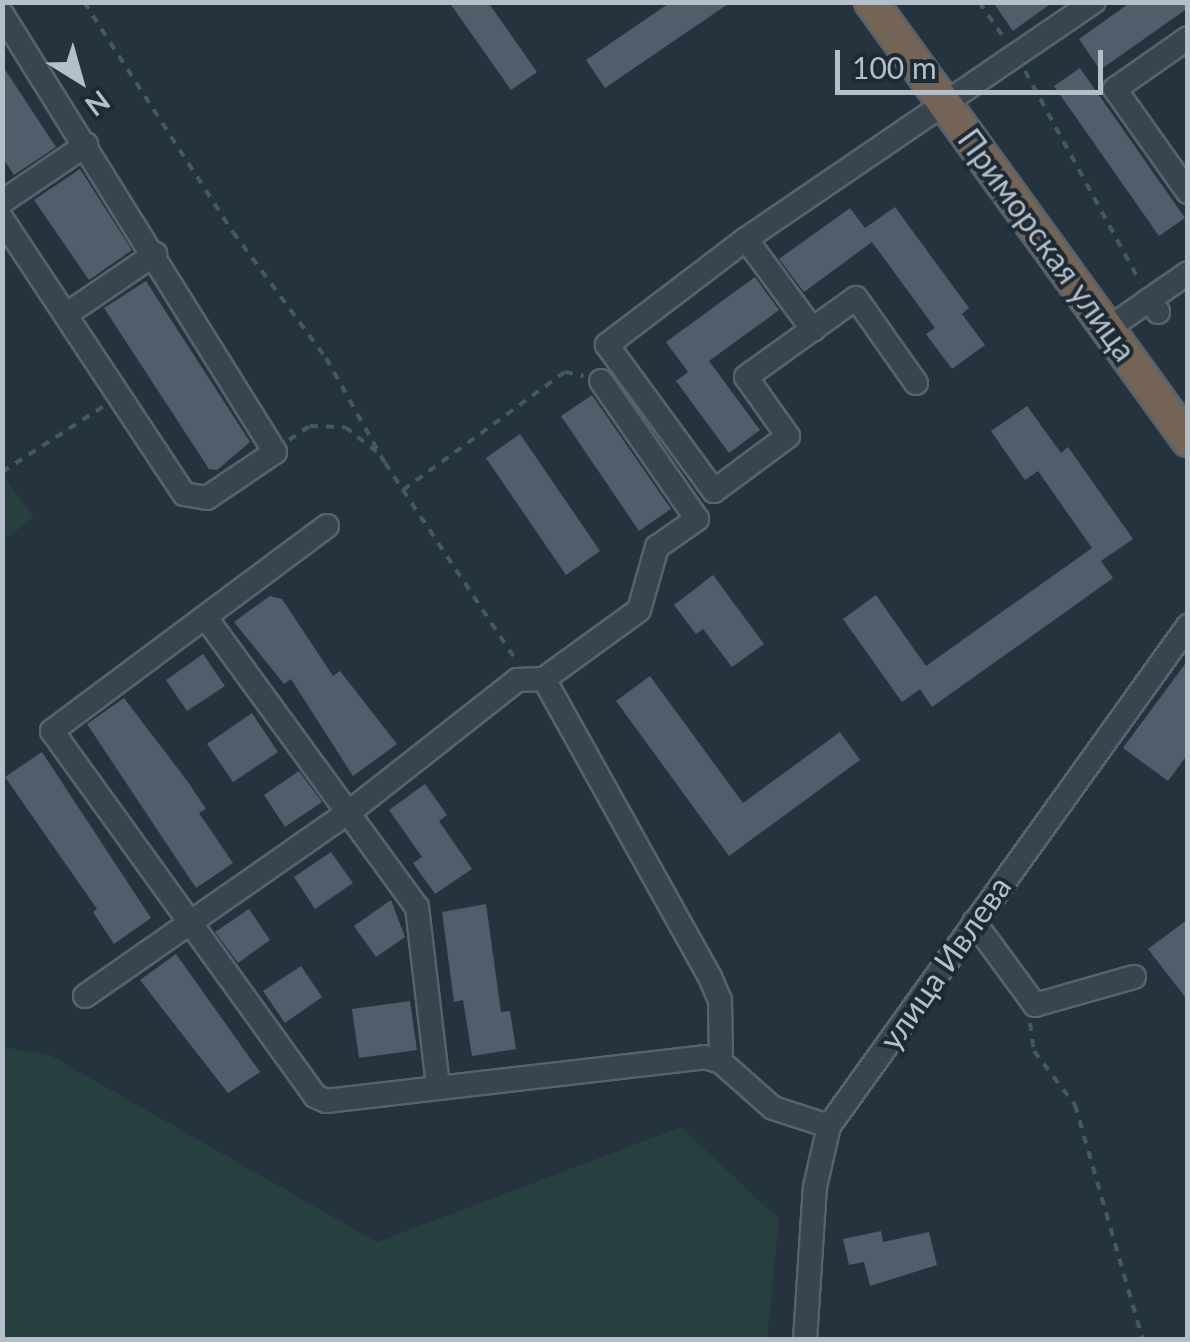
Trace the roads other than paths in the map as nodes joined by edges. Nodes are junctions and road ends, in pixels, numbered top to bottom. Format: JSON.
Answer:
{"nodes":[{"id":1,"x":871,"y":2,"type":"edge"},
{"id":2,"x":1092,"y":3,"type":"edge"},
{"id":3,"x":2,"y":14,"type":"edge"},
{"id":4,"x":1188,"y":38,"type":"edge"},
{"id":5,"x":946,"y":106,"type":"junction"},
{"id":6,"x":86,"y":145,"type":"junction"},
{"id":7,"x":1188,"y":192,"type":"edge"},
{"id":8,"x":2,"y":202,"type":"edge"},
{"id":9,"x":2,"y":219,"type":"edge"},
{"id":10,"x":746,"y":239,"type":"junction"},
{"id":11,"x":155,"y":254,"type":"junction"},
{"id":12,"x":1188,"y":273,"type":"edge"},
{"id":13,"x":67,"y":314,"type":"junction"},
{"id":14,"x":812,"y":330,"type":"junction"},
{"id":15,"x":1108,"y":330,"type":"junction"},
{"id":16,"x":601,"y":381,"type":"road end"},
{"id":17,"x":916,"y":383,"type":"dead end"},
{"id":18,"x":1188,"y":440,"type":"edge"},
{"id":19,"x":327,"y":526,"type":"dead end"},
{"id":20,"x":206,"y":618,"type":"junction"},
{"id":21,"x":1188,"y":626,"type":"edge"},
{"id":22,"x":537,"y":680,"type":"junction"},
{"id":23,"x":352,"y":810,"type":"junction"},
{"id":24,"x":974,"y":922,"type":"junction"},
{"id":25,"x":191,"y":926,"type":"junction"},
{"id":26,"x":1134,"y":977,"type":"dead end"},
{"id":27,"x":85,"y":996,"type":"dead end"},
{"id":28,"x":721,"y":1062,"type":"junction"},
{"id":29,"x":438,"y":1087,"type":"junction"},
{"id":30,"x":829,"y":1126,"type":"junction"},
{"id":31,"x":805,"y":1340,"type":"edge"}],
"edges":[{"from":1,"to":5,"type":"highway","name":"Приморская улица"},
{"from":2,"to":5,"type":"street"},
{"from":3,"to":6,"type":"street"},
{"from":4,"to":7,"type":"street"},
{"from":5,"to":10,"type":"street"},
{"from":5,"to":15,"type":"highway","name":"Приморская улица"},
{"from":6,"to":8,"type":"street"},
{"from":6,"to":11,"type":"street"},
{"from":9,"to":13,"type":"street"},
{"from":10,"to":14,"type":"street"},
{"from":10,"to":14,"type":"street"},
{"from":11,"to":13,"type":"street"},
{"from":11,"to":13,"type":"street"},
{"from":12,"to":15,"type":"street"},
{"from":14,"to":17,"type":"street"},
{"from":15,"to":18,"type":"highway","name":"Приморская улица"},
{"from":16,"to":22,"type":"street"},
{"from":19,"to":20,"type":"street"},
{"from":20,"to":23,"type":"street"},
{"from":20,"to":25,"type":"street"},
{"from":21,"to":24,"type":"street","name":"улица Ивлева"},
{"from":22,"to":23,"type":"street"},
{"from":22,"to":28,"type":"street"},
{"from":23,"to":25,"type":"street"},
{"from":23,"to":29,"type":"street"},
{"from":24,"to":26,"type":"street"},
{"from":24,"to":30,"type":"street","name":"улица Ивлева"},
{"from":25,"to":27,"type":"street"},
{"from":25,"to":29,"type":"street"},
{"from":28,"to":29,"type":"street"},
{"from":28,"to":30,"type":"street"},
{"from":30,"to":31,"type":"street","name":"улица Ивлева"}]}
